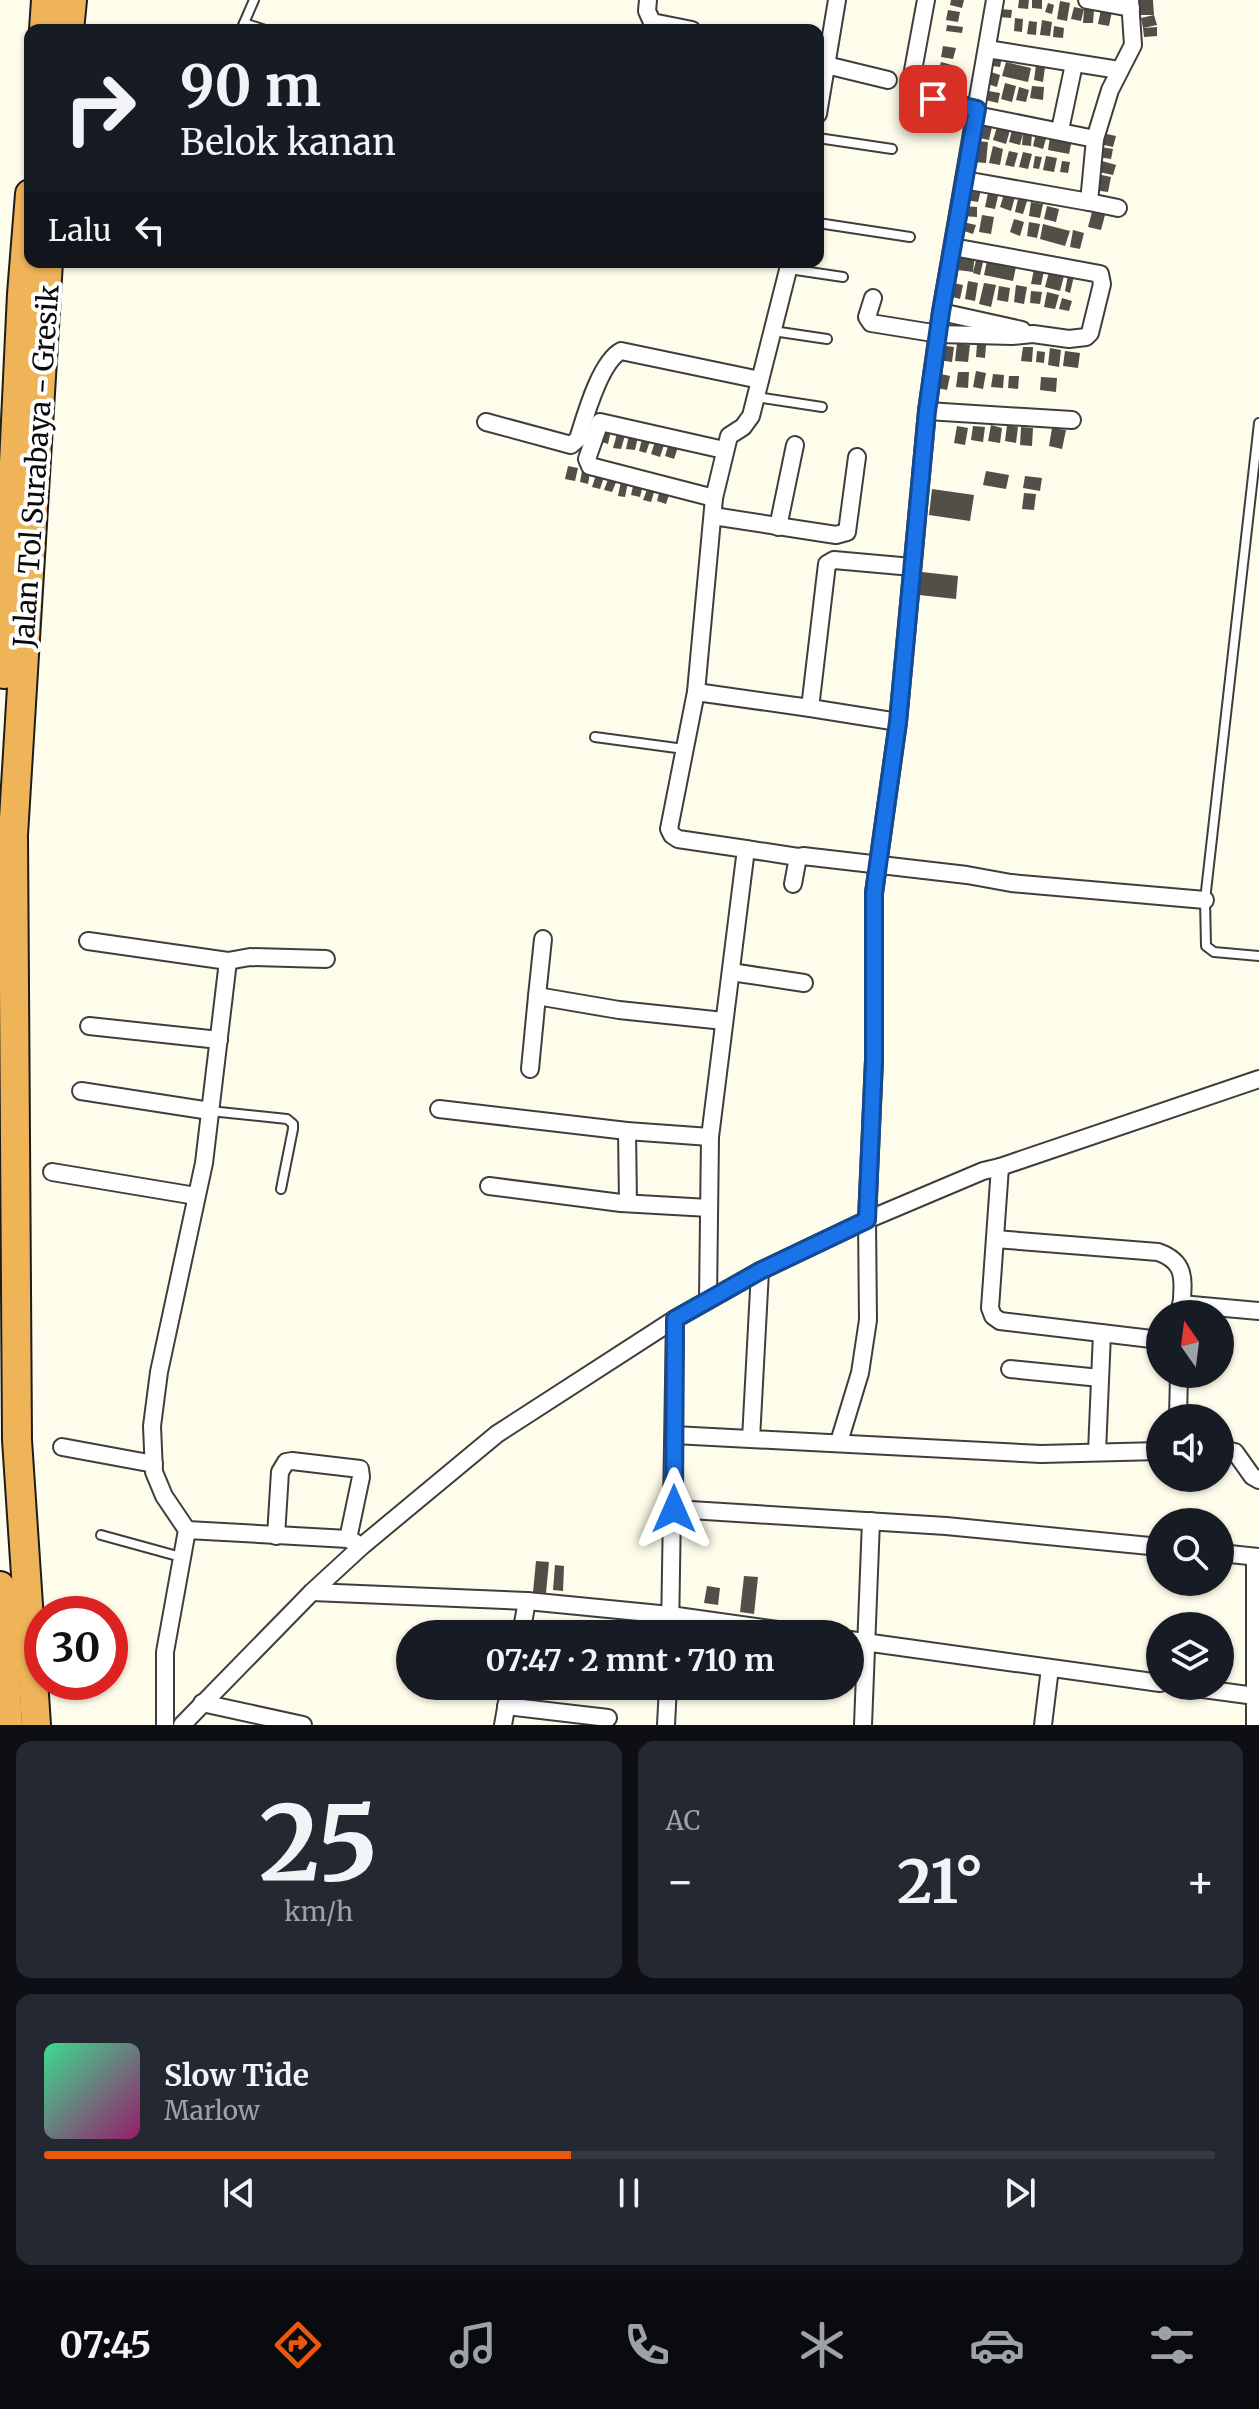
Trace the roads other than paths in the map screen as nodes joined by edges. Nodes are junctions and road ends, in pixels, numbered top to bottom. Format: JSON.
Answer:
{"nodes":[{"id":1,"x":46,"y":0,"type":"edge"},
{"id":2,"x":72,"y":0,"type":"edge"},
{"id":3,"x":254,"y":0,"type":"edge"},
{"id":4,"x":648,"y":0,"type":"edge"},
{"id":5,"x":837,"y":0,"type":"edge"},
{"id":6,"x":926,"y":0,"type":"edge"},
{"id":7,"x":995,"y":0,"type":"edge"},
{"id":8,"x":1087,"y":0,"type":"edge"},
{"id":9,"x":1131,"y":4,"type":"edge"},
{"id":10,"x":44,"y":24,"type":"edge"},
{"id":11,"x":70,"y":24,"type":"edge"},
{"id":12,"x":244,"y":24,"type":"edge"},
{"id":13,"x":662,"y":24,"type":"edge"},
{"id":14,"x":987,"y":49,"type":"junction"},
{"id":15,"x":824,"y":56,"type":"edge"},
{"id":16,"x":1074,"y":64,"type":"junction"},
{"id":17,"x":824,"y":65,"type":"edge"},
{"id":18,"x":1119,"y":70,"type":"junction"},
{"id":19,"x":888,"y":80,"type":"dead end"},
{"id":20,"x":977,"y":112,"type":"junction"},
{"id":21,"x":1060,"y":130,"type":"junction"},
{"id":22,"x":824,"y":139,"type":"edge"},
{"id":23,"x":1095,"y":139,"type":"junction"},
{"id":24,"x":892,"y":149,"type":"dead end"},
{"id":25,"x":964,"y":180,"type":"junction"},
{"id":26,"x":1089,"y":202,"type":"junction"},
{"id":27,"x":1118,"y":208,"type":"dead end"},
{"id":28,"x":824,"y":224,"type":"edge"},
{"id":29,"x":910,"y":237,"type":"dead end"},
{"id":30,"x":953,"y":247,"type":"junction"},
{"id":31,"x":24,"y":268,"type":"edge"},
{"id":32,"x":48,"y":268,"type":"edge"},
{"id":33,"x":788,"y":268,"type":"edge"},
{"id":34,"x":802,"y":268,"type":"edge"},
{"id":35,"x":843,"y":277,"type":"dead end"},
{"id":36,"x":873,"y":298,"type":"dead end"},
{"id":37,"x":941,"y":312,"type":"junction"},
{"id":38,"x":772,"y":331,"type":"junction"},
{"id":39,"x":939,"y":334,"type":"junction"},
{"id":40,"x":1033,"y":334,"type":"junction"},
{"id":41,"x":827,"y":339,"type":"dead end"},
{"id":42,"x":760,"y":380,"type":"junction"},
{"id":43,"x":756,"y":397,"type":"junction"},
{"id":44,"x":822,"y":407,"type":"dead end"},
{"id":45,"x":927,"y":411,"type":"junction"},
{"id":46,"x":1072,"y":420,"type":"dead end"},
{"id":47,"x":486,"y":422,"type":"dead end"},
{"id":48,"x":1259,"y":423,"type":"edge"},
{"id":49,"x":795,"y":445,"type":"dead end"},
{"id":50,"x":724,"y":450,"type":"junction"},
{"id":51,"x":857,"y":457,"type":"dead end"},
{"id":52,"x":714,"y":498,"type":"junction"},
{"id":53,"x":713,"y":516,"type":"junction"},
{"id":54,"x":778,"y":527,"type":"junction"},
{"id":55,"x":912,"y":567,"type":"junction"},
{"id":56,"x":696,"y":692,"type":"junction"},
{"id":57,"x":810,"y":708,"type":"junction"},
{"id":58,"x":898,"y":722,"type":"junction"},
{"id":59,"x":595,"y":737,"type":"dead end"},
{"id":60,"x":684,"y":749,"type":"junction"},
{"id":61,"x":0,"y":755,"type":"edge"},
{"id":62,"x":746,"y":849,"type":"junction"},
{"id":63,"x":798,"y":857,"type":"junction"},
{"id":64,"x":879,"y":864,"type":"junction"},
{"id":65,"x":793,"y":884,"type":"dead end"},
{"id":66,"x":1205,"y":900,"type":"junction"},
{"id":67,"x":543,"y":939,"type":"dead end"},
{"id":68,"x":88,"y":941,"type":"dead end"},
{"id":69,"x":1259,"y":956,"type":"edge"},
{"id":70,"x":326,"y":959,"type":"dead end"},
{"id":71,"x":228,"y":961,"type":"junction"},
{"id":72,"x":731,"y":972,"type":"junction"},
{"id":73,"x":804,"y":983,"type":"dead end"},
{"id":74,"x":537,"y":996,"type":"junction"},
{"id":75,"x":724,"y":1021,"type":"junction"},
{"id":76,"x":89,"y":1026,"type":"dead end"},
{"id":77,"x":219,"y":1040,"type":"junction"},
{"id":78,"x":530,"y":1069,"type":"dead end"},
{"id":79,"x":1259,"y":1079,"type":"edge"},
{"id":80,"x":81,"y":1091,"type":"dead end"},
{"id":81,"x":439,"y":1109,"type":"dead end"},
{"id":82,"x":210,"y":1111,"type":"junction"},
{"id":83,"x":627,"y":1131,"type":"junction"},
{"id":84,"x":710,"y":1137,"type":"junction"},
{"id":85,"x":1000,"y":1167,"type":"junction"},
{"id":86,"x":52,"y":1172,"type":"dead end"},
{"id":87,"x":489,"y":1186,"type":"dead end"},
{"id":88,"x":281,"y":1189,"type":"dead end"},
{"id":89,"x":196,"y":1196,"type":"junction"},
{"id":90,"x":628,"y":1203,"type":"junction"},
{"id":91,"x":709,"y":1208,"type":"junction"},
{"id":92,"x":867,"y":1220,"type":"junction"},
{"id":93,"x":995,"y":1239,"type":"junction"},
{"id":94,"x":760,"y":1271,"type":"junction"},
{"id":95,"x":708,"y":1300,"type":"junction"},
{"id":96,"x":1181,"y":1300,"type":"edge"},
{"id":97,"x":1234,"y":1310,"type":"edge"},
{"id":98,"x":1259,"y":1311,"type":"edge"},
{"id":99,"x":675,"y":1319,"type":"junction"},
{"id":100,"x":1102,"y":1333,"type":"junction"},
{"id":101,"x":1146,"y":1338,"type":"edge"},
{"id":102,"x":1010,"y":1369,"type":"dead end"},
{"id":103,"x":1100,"y":1378,"type":"junction"},
{"id":104,"x":674,"y":1435,"type":"junction"},
{"id":105,"x":751,"y":1439,"type":"junction"},
{"id":106,"x":839,"y":1442,"type":"junction"},
{"id":107,"x":62,"y":1447,"type":"dead end"},
{"id":108,"x":1146,"y":1451,"type":"edge"},
{"id":109,"x":1097,"y":1452,"type":"junction"},
{"id":110,"x":1234,"y":1452,"type":"edge"},
{"id":111,"x":154,"y":1464,"type":"junction"},
{"id":112,"x":1259,"y":1480,"type":"edge"},
{"id":113,"x":674,"y":1509,"type":"junction"},
{"id":114,"x":871,"y":1521,"type":"junction"},
{"id":115,"x":187,"y":1530,"type":"junction"},
{"id":116,"x":101,"y":1535,"type":"dead end"},
{"id":117,"x":276,"y":1536,"type":"junction"},
{"id":118,"x":355,"y":1542,"type":"junction"},
{"id":119,"x":1146,"y":1546,"type":"edge"},
{"id":120,"x":1234,"y":1555,"type":"edge"},
{"id":121,"x":182,"y":1557,"type":"junction"},
{"id":122,"x":1257,"y":1557,"type":"edge"},
{"id":123,"x":0,"y":1586,"type":"edge"},
{"id":124,"x":312,"y":1592,"type":"junction"},
{"id":125,"x":527,"y":1601,"type":"junction"},
{"id":126,"x":670,"y":1615,"type":"junction"},
{"id":127,"x":524,"y":1620,"type":"edge"},
{"id":128,"x":670,"y":1620,"type":"edge"},
{"id":129,"x":706,"y":1620,"type":"edge"},
{"id":130,"x":860,"y":1620,"type":"edge"},
{"id":131,"x":864,"y":1642,"type":"edge"},
{"id":132,"x":1050,"y":1668,"type":"junction"},
{"id":133,"x":1146,"y":1681,"type":"edge"},
{"id":134,"x":1234,"y":1693,"type":"edge"},
{"id":135,"x":1255,"y":1696,"type":"junction"},
{"id":136,"x":507,"y":1700,"type":"edge"},
{"id":137,"x":667,"y":1700,"type":"edge"},
{"id":138,"x":862,"y":1700,"type":"edge"},
{"id":139,"x":202,"y":1703,"type":"junction"},
{"id":140,"x":506,"y":1706,"type":"junction"},
{"id":141,"x":608,"y":1718,"type":"dead end"},
{"id":142,"x":8,"y":1725,"type":"edge"},
{"id":143,"x":36,"y":1725,"type":"edge"},
{"id":144,"x":165,"y":1725,"type":"edge"},
{"id":145,"x":182,"y":1725,"type":"edge"},
{"id":146,"x":303,"y":1725,"type":"edge"},
{"id":147,"x":503,"y":1725,"type":"edge"},
{"id":148,"x":666,"y":1725,"type":"edge"},
{"id":149,"x":863,"y":1725,"type":"edge"},
{"id":150,"x":1043,"y":1725,"type":"edge"},
{"id":151,"x":1255,"y":1725,"type":"edge"}],
"edges":[{"from":1,"to":10,"type":"highway"},
{"from":2,"to":11,"type":"highway"},
{"from":3,"to":12,"type":"lane"},
{"from":4,"to":13,"type":"street"},
{"from":5,"to":15,"type":"street"},
{"from":6,"to":20,"type":"street"},
{"from":7,"to":14,"type":"street"},
{"from":8,"to":9,"type":"street"},
{"from":9,"to":18,"type":"street"},
{"from":14,"to":16,"type":"street"},
{"from":14,"to":20,"type":"street"},
{"from":16,"to":18,"type":"street"},
{"from":16,"to":21,"type":"street"},
{"from":17,"to":19,"type":"street"},
{"from":18,"to":23,"type":"street"},
{"from":20,"to":21,"type":"street"},
{"from":20,"to":25,"type":"street"},
{"from":21,"to":23,"type":"street"},
{"from":22,"to":24,"type":"lane"},
{"from":23,"to":26,"type":"street"},
{"from":25,"to":26,"type":"street"},
{"from":25,"to":30,"type":"street"},
{"from":26,"to":27,"type":"street"},
{"from":28,"to":29,"type":"lane"},
{"from":30,"to":37,"type":"street"},
{"from":30,"to":40,"type":"street"},
{"from":31,"to":61,"type":"highway","name":"Jalan Tol Surabaya - Gresik"},
{"from":32,"to":143,"type":"highway","name":"Jalan Tol Surabaya - Gresik"},
{"from":33,"to":38,"type":"street"},
{"from":34,"to":35,"type":"lane"},
{"from":36,"to":39,"type":"street"},
{"from":37,"to":39,"type":"street"},
{"from":37,"to":40,"type":"street"},
{"from":38,"to":41,"type":"lane"},
{"from":38,"to":42,"type":"street"},
{"from":39,"to":40,"type":"street"},
{"from":39,"to":45,"type":"street"},
{"from":42,"to":43,"type":"street"},
{"from":42,"to":47,"type":"street"},
{"from":43,"to":44,"type":"lane"},
{"from":43,"to":50,"type":"street"},
{"from":45,"to":46,"type":"street"},
{"from":45,"to":55,"type":"street"},
{"from":48,"to":66,"type":"lane"},
{"from":49,"to":54,"type":"street"},
{"from":50,"to":52,"type":"street"},
{"from":50,"to":52,"type":"street"},
{"from":51,"to":54,"type":"street"},
{"from":52,"to":53,"type":"street"},
{"from":53,"to":54,"type":"street"},
{"from":53,"to":56,"type":"street"},
{"from":55,"to":57,"type":"street"},
{"from":55,"to":58,"type":"street"},
{"from":56,"to":57,"type":"street"},
{"from":56,"to":60,"type":"street"},
{"from":57,"to":58,"type":"street"},
{"from":58,"to":64,"type":"street"},
{"from":59,"to":60,"type":"lane"},
{"from":60,"to":62,"type":"street"},
{"from":62,"to":63,"type":"street"},
{"from":62,"to":72,"type":"street"},
{"from":63,"to":64,"type":"street"},
{"from":63,"to":65,"type":"street"},
{"from":64,"to":66,"type":"street"},
{"from":64,"to":92,"type":"street"},
{"from":66,"to":69,"type":"lane"},
{"from":67,"to":74,"type":"street"},
{"from":68,"to":71,"type":"street"},
{"from":70,"to":71,"type":"street"},
{"from":71,"to":77,"type":"street"},
{"from":72,"to":73,"type":"street"},
{"from":72,"to":75,"type":"street"},
{"from":74,"to":75,"type":"street"},
{"from":74,"to":78,"type":"street"},
{"from":75,"to":84,"type":"street"},
{"from":76,"to":77,"type":"street"},
{"from":77,"to":82,"type":"street"},
{"from":79,"to":85,"type":"street"},
{"from":80,"to":82,"type":"street"},
{"from":81,"to":83,"type":"street"},
{"from":82,"to":88,"type":"lane"},
{"from":82,"to":89,"type":"street"},
{"from":83,"to":84,"type":"street"},
{"from":83,"to":90,"type":"street"},
{"from":84,"to":91,"type":"street"},
{"from":85,"to":92,"type":"street"},
{"from":85,"to":93,"type":"street"},
{"from":86,"to":89,"type":"street"},
{"from":87,"to":90,"type":"street"},
{"from":89,"to":111,"type":"street"},
{"from":90,"to":91,"type":"street"},
{"from":91,"to":95,"type":"street"},
{"from":92,"to":94,"type":"street"},
{"from":92,"to":106,"type":"street"},
{"from":93,"to":96,"type":"street"},
{"from":93,"to":100,"type":"street"},
{"from":94,"to":95,"type":"street"},
{"from":94,"to":105,"type":"street"},
{"from":95,"to":99,"type":"street"},
{"from":97,"to":98,"type":"street"},
{"from":99,"to":104,"type":"street"},
{"from":99,"to":118,"type":"street"},
{"from":100,"to":101,"type":"street"},
{"from":100,"to":103,"type":"street"},
{"from":102,"to":103,"type":"street"},
{"from":103,"to":109,"type":"street"},
{"from":104,"to":105,"type":"street"},
{"from":104,"to":113,"type":"street"},
{"from":105,"to":106,"type":"street"},
{"from":106,"to":109,"type":"street"},
{"from":107,"to":111,"type":"street"},
{"from":108,"to":109,"type":"street"},
{"from":110,"to":112,"type":"street"},
{"from":111,"to":115,"type":"street"},
{"from":113,"to":114,"type":"street"},
{"from":113,"to":126,"type":"street"},
{"from":114,"to":119,"type":"street"},
{"from":114,"to":130,"type":"street"},
{"from":115,"to":117,"type":"street"},
{"from":115,"to":121,"type":"street"},
{"from":116,"to":121,"type":"lane"},
{"from":117,"to":118,"type":"street"},
{"from":117,"to":118,"type":"street"},
{"from":118,"to":124,"type":"street"},
{"from":120,"to":122,"type":"street"},
{"from":121,"to":144,"type":"street"},
{"from":122,"to":135,"type":"street"},
{"from":123,"to":142,"type":"highway"},
{"from":124,"to":125,"type":"street"},
{"from":124,"to":139,"type":"street"},
{"from":125,"to":126,"type":"street"},
{"from":125,"to":127,"type":"street"},
{"from":126,"to":128,"type":"street"},
{"from":126,"to":129,"type":"street"},
{"from":131,"to":132,"type":"street"},
{"from":132,"to":133,"type":"street"},
{"from":132,"to":150,"type":"street"},
{"from":134,"to":135,"type":"street"},
{"from":135,"to":151,"type":"street"},
{"from":136,"to":140,"type":"street"},
{"from":137,"to":148,"type":"street"},
{"from":138,"to":149,"type":"street"},
{"from":139,"to":145,"type":"street"},
{"from":139,"to":146,"type":"street"},
{"from":140,"to":141,"type":"street"},
{"from":140,"to":147,"type":"street"}]}
